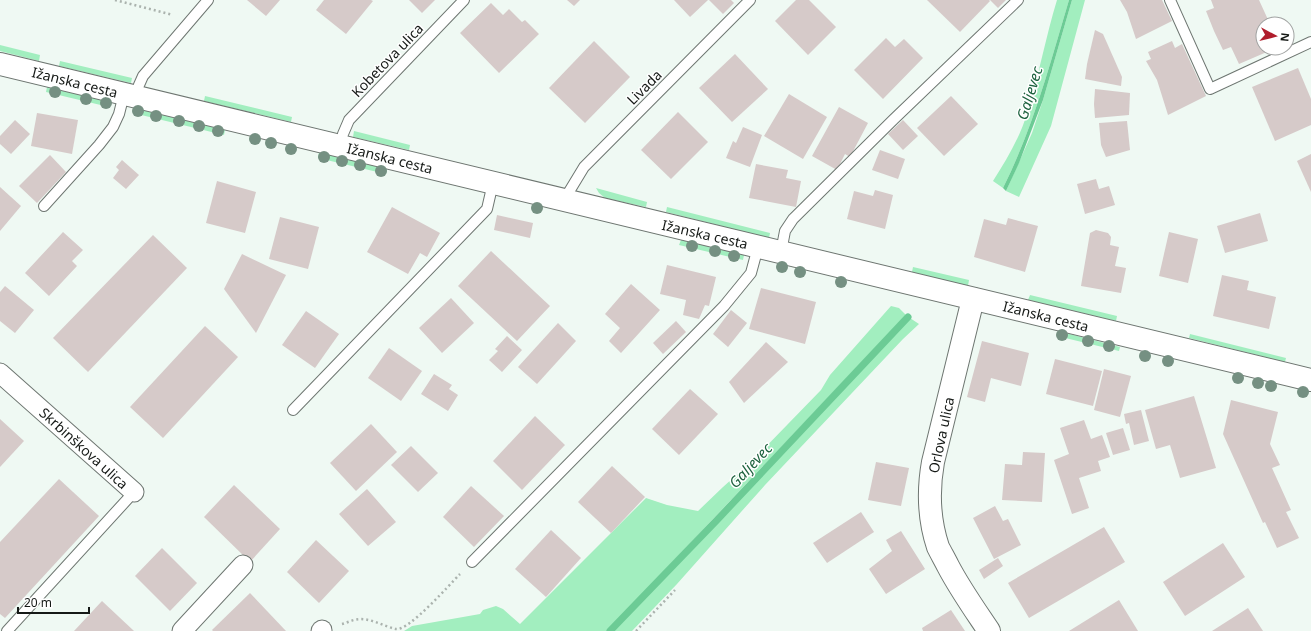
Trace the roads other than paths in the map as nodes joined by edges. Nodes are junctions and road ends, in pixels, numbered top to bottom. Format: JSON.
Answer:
{"nodes":[{"id":1,"x":208,"y":0,"type":"edge"},
{"id":2,"x":464,"y":0,"type":"edge"},
{"id":3,"x":750,"y":0,"type":"edge"},
{"id":4,"x":1018,"y":0,"type":"edge"},
{"id":5,"x":1170,"y":0,"type":"edge"},
{"id":6,"x":1311,"y":42,"type":"edge"},
{"id":7,"x":0,"y":64,"type":"edge"},
{"id":8,"x":130,"y":95,"type":"junction"},
{"id":9,"x":340,"y":145,"type":"junction"},
{"id":10,"x":494,"y":183,"type":"junction"},
{"id":11,"x":564,"y":200,"type":"junction"},
{"id":12,"x":44,"y":206,"type":"dead end"},
{"id":13,"x":758,"y":247,"type":"junction"},
{"id":14,"x":781,"y":252,"type":"junction"},
{"id":15,"x":973,"y":299,"type":"junction"},
{"id":16,"x":0,"y":373,"type":"edge"},
{"id":17,"x":1311,"y":380,"type":"edge"},
{"id":18,"x":294,"y":410,"type":"dead end"},
{"id":19,"x":134,"y":492,"type":"joint"},
{"id":20,"x":472,"y":562,"type":"road end"},
{"id":21,"x":243,"y":565,"type":"dead end"},
{"id":22,"x":7,"y":631,"type":"edge"},
{"id":23,"x":182,"y":631,"type":"edge"},
{"id":24,"x":989,"y":631,"type":"edge"}],
"edges":[{"from":1,"to":8,"type":"lane"},
{"from":2,"to":9,"type":"lane","name":"Kobetova ulica"},
{"from":3,"to":11,"type":"lane","name":"Livada"},
{"from":4,"to":14,"type":"lane"},
{"from":5,"to":6,"type":"lane"},
{"from":7,"to":8,"type":"main road","name":"Ižanska cesta"},
{"from":8,"to":9,"type":"main road","name":"Ižanska cesta"},
{"from":8,"to":12,"type":"lane"},
{"from":9,"to":10,"type":"main road","name":"Ižanska cesta"},
{"from":10,"to":11,"type":"main road","name":"Ižanska cesta"},
{"from":10,"to":18,"type":"lane"},
{"from":11,"to":13,"type":"main road","name":"Ižanska cesta"},
{"from":13,"to":14,"type":"main road","name":"Ižanska cesta"},
{"from":13,"to":20,"type":"lane"},
{"from":14,"to":15,"type":"main road","name":"Ižanska cesta"},
{"from":15,"to":17,"type":"main road","name":"Ižanska cesta"},
{"from":15,"to":24,"type":"main road","name":"Orlova ulica"},
{"from":16,"to":19,"type":"street","name":"Skrbinškova ulica"},
{"from":19,"to":22,"type":"lane","name":"Skrbinškova ulica"},
{"from":21,"to":23,"type":"street"}]}
